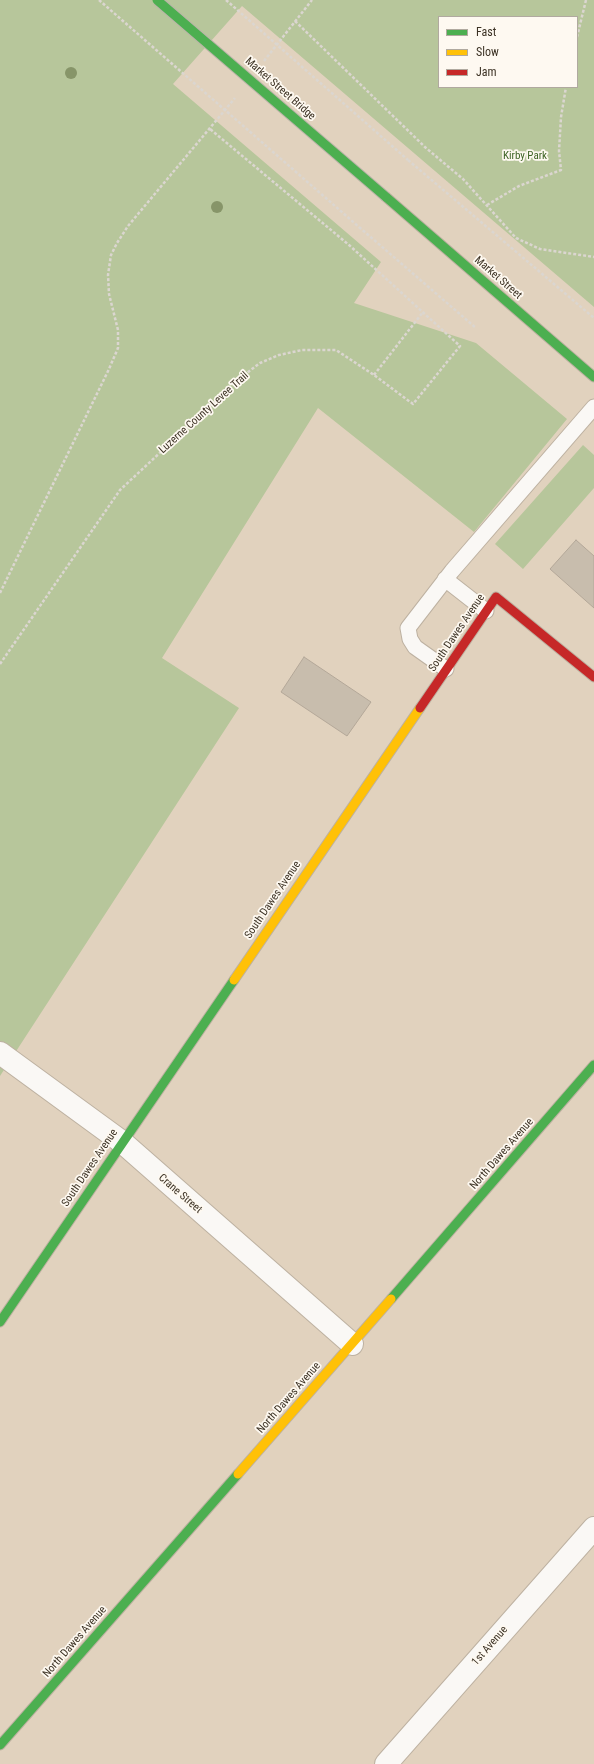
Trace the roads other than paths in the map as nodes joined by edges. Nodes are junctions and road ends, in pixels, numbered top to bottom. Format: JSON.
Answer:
{"nodes":[{"id":1,"x":157,"y":0,"type":"edge"},
{"id":2,"x":386,"y":196,"type":"joint"},
{"id":3,"x":594,"y":377,"type":"edge"},
{"id":4,"x":594,"y":407,"type":"edge"},
{"id":5,"x":445,"y":580,"type":"junction"},
{"id":6,"x":486,"y":611,"type":"junction"},
{"id":7,"x":446,"y":669,"type":"junction"},
{"id":8,"x":594,"y":676,"type":"edge"},
{"id":9,"x":0,"y":1053,"type":"edge"},
{"id":10,"x":594,"y":1065,"type":"edge"},
{"id":11,"x":122,"y":1142,"type":"junction"},
{"id":12,"x":0,"y":1322,"type":"edge"},
{"id":13,"x":352,"y":1344,"type":"junction"},
{"id":14,"x":594,"y":1528,"type":"edge"},
{"id":15,"x":0,"y":1745,"type":"edge"},
{"id":16,"x":389,"y":1763,"type":"edge"}],
"edges":[{"from":1,"to":2,"type":"street","name":"Market Street Bridge","bridge":true},
{"from":2,"to":3,"type":"street","name":"Market Street"},
{"from":4,"to":5,"type":"lane"},
{"from":5,"to":6,"type":"lane"},
{"from":5,"to":7,"type":"lane"},
{"from":6,"to":7,"type":"street","name":"South Dawes Avenue"},
{"from":6,"to":8,"type":"street","name":"South Dawes Avenue"},
{"from":7,"to":11,"type":"street","name":"South Dawes Avenue"},
{"from":9,"to":11,"type":"street","name":"Crane Street"},
{"from":10,"to":13,"type":"street","name":"North Dawes Avenue"},
{"from":11,"to":12,"type":"street","name":"South Dawes Avenue"},
{"from":11,"to":13,"type":"street","name":"Crane Street"},
{"from":13,"to":15,"type":"street","name":"North Dawes Avenue"},
{"from":14,"to":16,"type":"street","name":"1st Avenue"}]}
